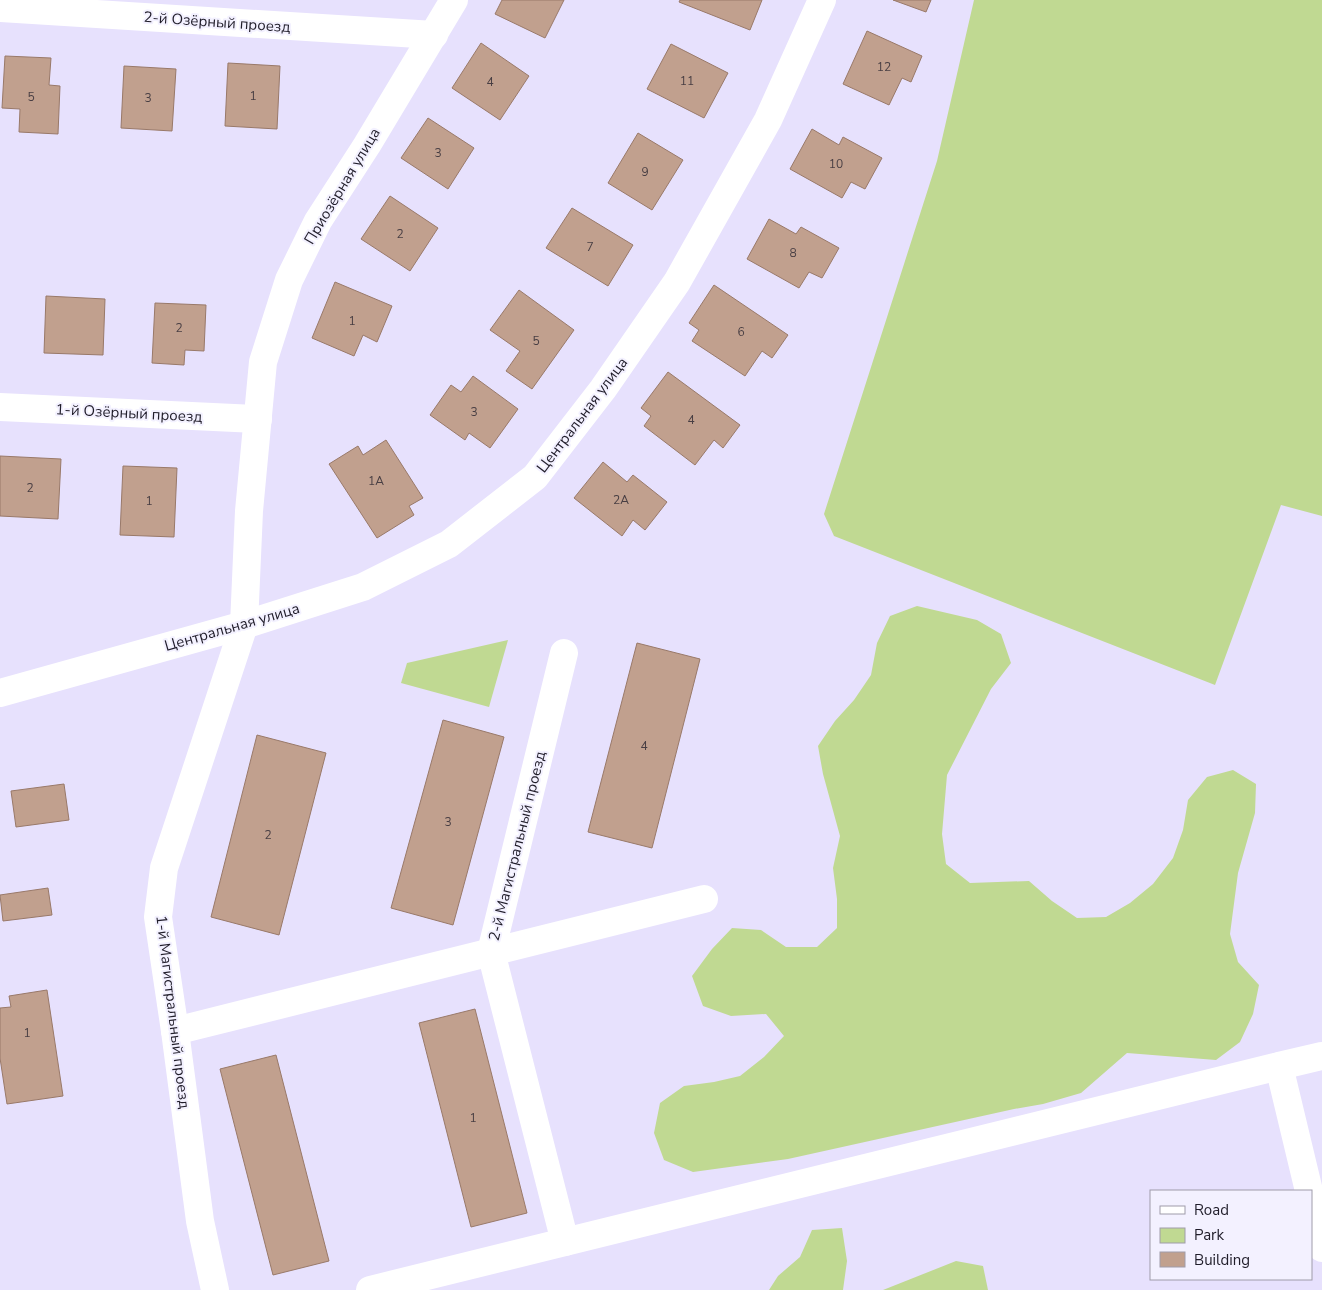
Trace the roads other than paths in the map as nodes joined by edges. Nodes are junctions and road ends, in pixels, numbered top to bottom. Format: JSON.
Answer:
{"nodes":[{"id":1,"x":454,"y":0,"type":"edge"},
{"id":2,"x":822,"y":0,"type":"edge"},
{"id":3,"x":0,"y":8,"type":"edge"},
{"id":4,"x":434,"y":35,"type":"junction"},
{"id":5,"x":0,"y":406,"type":"edge"},
{"id":6,"x":258,"y":419,"type":"junction"},
{"id":7,"x":244,"y":625,"type":"junction"},
{"id":8,"x":564,"y":653,"type":"dead end"},
{"id":9,"x":0,"y":693,"type":"edge"},
{"id":10,"x":704,"y":899,"type":"dead end"},
{"id":11,"x":491,"y":952,"type":"junction"},
{"id":12,"x":176,"y":1031,"type":"junction"},
{"id":13,"x":1322,"y":1056,"type":"edge"},
{"id":14,"x":1279,"y":1066,"type":"junction"},
{"id":15,"x":1309,"y":1190,"type":"edge"},
{"id":16,"x":1312,"y":1204,"type":"edge"},
{"id":17,"x":565,"y":1242,"type":"junction"},
{"id":18,"x":1322,"y":1248,"type":"edge"},
{"id":19,"x":215,"y":1290,"type":"edge"},
{"id":20,"x":370,"y":1290,"type":"edge"}],
"edges":[{"from":1,"to":4,"type":"street","name":"Приозёрная улица"},
{"from":2,"to":7,"type":"street","name":"Центральная улица"},
{"from":3,"to":4,"type":"street","name":"2-й Озёрный проезд"},
{"from":4,"to":6,"type":"street","name":"Приозёрная улица"},
{"from":5,"to":6,"type":"street","name":"1-й Озёрный проезд"},
{"from":6,"to":7,"type":"street","name":"Приозёрная улица"},
{"from":7,"to":9,"type":"street","name":"Центральная улица"},
{"from":7,"to":12,"type":"street","name":"1-й Магистральный проезд"},
{"from":8,"to":11,"type":"street","name":"2-й Магистральный проезд"},
{"from":10,"to":11,"type":"street"},
{"from":11,"to":12,"type":"street"},
{"from":11,"to":17,"type":"street","name":"2-й Магистральный проезд"},
{"from":12,"to":19,"type":"street","name":"1-й Магистральный проезд"},
{"from":13,"to":14,"type":"street"},
{"from":14,"to":15,"type":"street"},
{"from":14,"to":17,"type":"street"},
{"from":16,"to":18,"type":"street"},
{"from":17,"to":20,"type":"street"}]}
